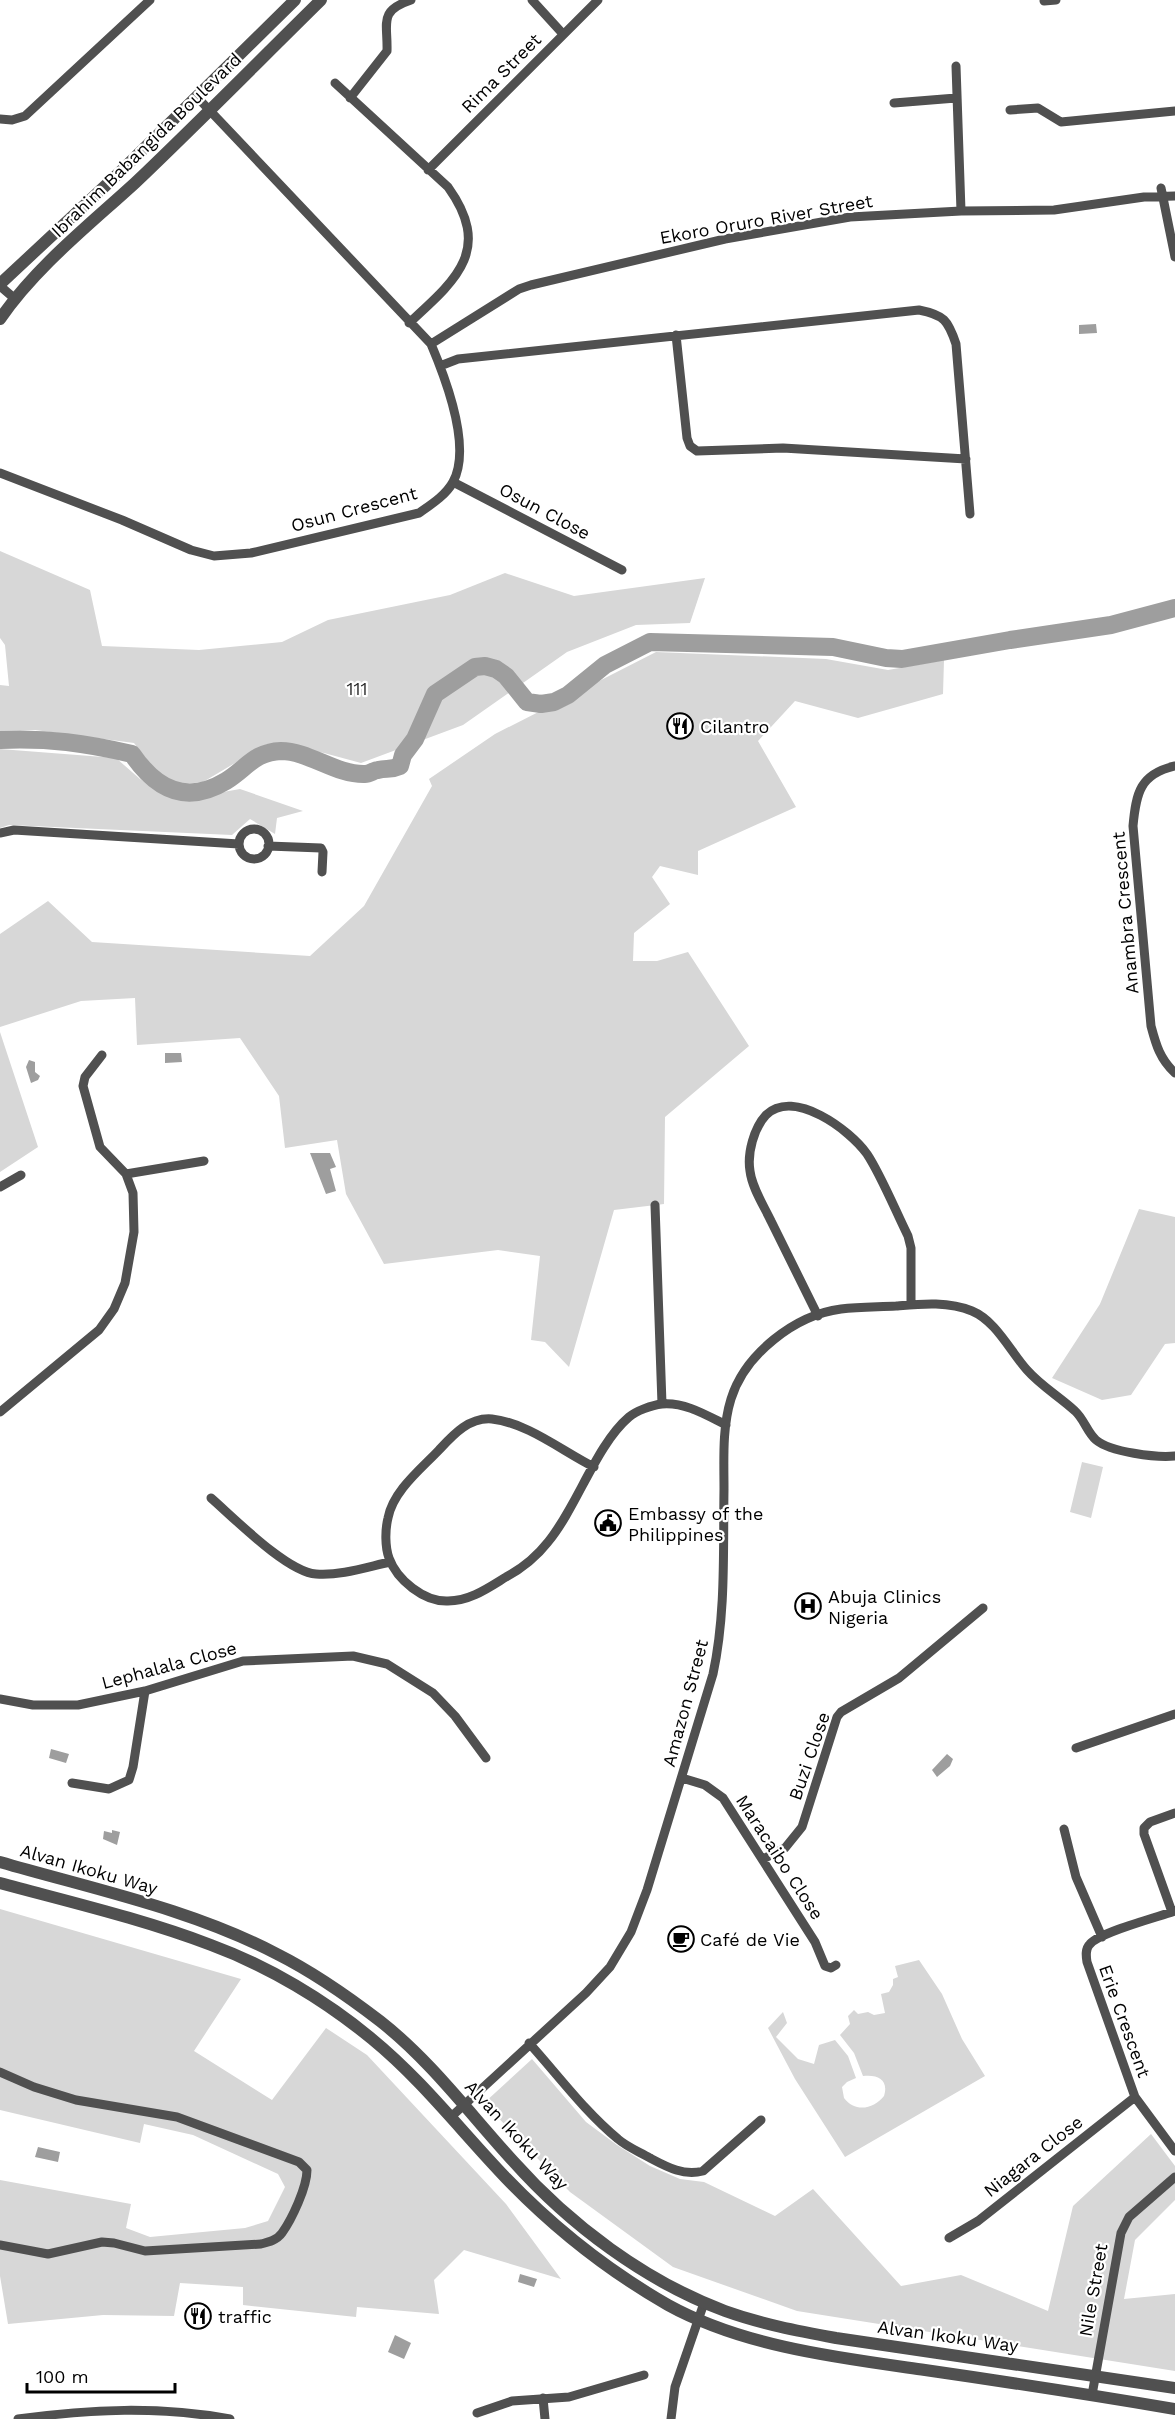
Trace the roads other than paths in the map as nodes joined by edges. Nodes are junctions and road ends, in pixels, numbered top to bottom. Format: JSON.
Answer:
{"nodes":[{"id":1,"x":150,"y":0,"type":"edge"},
{"id":2,"x":295,"y":0,"type":"edge"},
{"id":3,"x":321,"y":0,"type":"edge"},
{"id":4,"x":411,"y":0,"type":"edge"},
{"id":5,"x":532,"y":0,"type":"edge"},
{"id":6,"x":597,"y":0,"type":"edge"},
{"id":7,"x":1056,"y":0,"type":"edge"},
{"id":8,"x":1044,"y":1,"type":"edge"},
{"id":9,"x":563,"y":34,"type":"junction"},
{"id":10,"x":956,"y":66,"type":"dead end"},
{"id":11,"x":335,"y":83,"type":"dead end"},
{"id":12,"x":196,"y":96,"type":"junction"},
{"id":13,"x":350,"y":98,"type":"junction"},
{"id":14,"x":956,"y":98,"type":"junction"},
{"id":15,"x":894,"y":104,"type":"dead end"},
{"id":16,"x":210,"y":110,"type":"junction"},
{"id":17,"x":1010,"y":110,"type":"dead end"},
{"id":18,"x":1175,"y":111,"type":"edge"},
{"id":19,"x":0,"y":119,"type":"edge"},
{"id":20,"x":428,"y":170,"type":"junction"},
{"id":21,"x":1162,"y":192,"type":"junction"},
{"id":22,"x":1175,"y":196,"type":"edge"},
{"id":23,"x":961,"y":211,"type":"junction"},
{"id":24,"x":1175,"y":256,"type":"edge"},
{"id":25,"x":0,"y":285,"type":"edge"},
{"id":26,"x":14,"y":298,"type":"junction"},
{"id":27,"x":0,"y":319,"type":"edge"},
{"id":28,"x":409,"y":323,"type":"junction"},
{"id":29,"x":676,"y":335,"type":"junction"},
{"id":30,"x":431,"y":344,"type":"junction"},
{"id":31,"x":440,"y":366,"type":"junction"},
{"id":32,"x":966,"y":459,"type":"junction"},
{"id":33,"x":0,"y":473,"type":"edge"},
{"id":34,"x":453,"y":482,"type":"junction"},
{"id":35,"x":970,"y":514,"type":"dead end"},
{"id":36,"x":622,"y":570,"type":"dead end"},
{"id":37,"x":1175,"y":766,"type":"edge"},
{"id":38,"x":0,"y":833,"type":"edge"},
{"id":39,"x":239,"y":844,"type":"junction"},
{"id":40,"x":268,"y":846,"type":"junction"},
{"id":41,"x":322,"y":872,"type":"dead end"},
{"id":42,"x":102,"y":1055,"type":"dead end"},
{"id":43,"x":1175,"y":1073,"type":"edge"},
{"id":44,"x":204,"y":1161,"type":"dead end"},
{"id":45,"x":126,"y":1174,"type":"junction"},
{"id":46,"x":21,"y":1175,"type":"dead end"},
{"id":47,"x":0,"y":1187,"type":"edge"},
{"id":48,"x":655,"y":1205,"type":"dead end"},
{"id":49,"x":911,"y":1305,"type":"junction"},
{"id":50,"x":818,"y":1316,"type":"junction"},
{"id":51,"x":662,"y":1404,"type":"junction"},
{"id":52,"x":0,"y":1412,"type":"edge"},
{"id":53,"x":726,"y":1425,"type":"junction"},
{"id":54,"x":1175,"y":1456,"type":"edge"},
{"id":55,"x":594,"y":1467,"type":"junction"},
{"id":56,"x":211,"y":1498,"type":"dead end"},
{"id":57,"x":390,"y":1562,"type":"junction"},
{"id":58,"x":983,"y":1608,"type":"dead end"},
{"id":59,"x":145,"y":1691,"type":"junction"},
{"id":60,"x":0,"y":1699,"type":"edge"},
{"id":61,"x":1175,"y":1714,"type":"edge"},
{"id":62,"x":1076,"y":1748,"type":"dead end"},
{"id":63,"x":486,"y":1758,"type":"dead end"},
{"id":64,"x":682,"y":1778,"type":"junction"},
{"id":65,"x":72,"y":1783,"type":"dead end"},
{"id":66,"x":1175,"y":1813,"type":"edge"},
{"id":67,"x":1064,"y":1829,"type":"dead end"},
{"id":68,"x":763,"y":1859,"type":"junction"},
{"id":69,"x":0,"y":1862,"type":"edge"},
{"id":70,"x":0,"y":1882,"type":"edge"},
{"id":71,"x":1173,"y":1912,"type":"edge"},
{"id":72,"x":1102,"y":1937,"type":"junction"},
{"id":73,"x":836,"y":1965,"type":"dead end"},
{"id":74,"x":530,"y":2043,"type":"junction"},
{"id":75,"x":0,"y":2072,"type":"edge"},
{"id":76,"x":1135,"y":2097,"type":"junction"},
{"id":77,"x":464,"y":2104,"type":"junction"},
{"id":78,"x":452,"y":2116,"type":"junction"},
{"id":79,"x":761,"y":2120,"type":"dead end"},
{"id":80,"x":1175,"y":2151,"type":"edge"},
{"id":81,"x":1175,"y":2177,"type":"edge"},
{"id":82,"x":949,"y":2238,"type":"dead end"},
{"id":83,"x":0,"y":2245,"type":"edge"},
{"id":84,"x":704,"y":2303,"type":"junction"},
{"id":85,"x":698,"y":2320,"type":"junction"},
{"id":86,"x":1094,"y":2375,"type":"junction"},
{"id":87,"x":644,"y":2376,"type":"dead end"},
{"id":88,"x":1175,"y":2388,"type":"edge"},
{"id":89,"x":1092,"y":2395,"type":"junction"},
{"id":90,"x":543,"y":2398,"type":"junction"},
{"id":91,"x":1175,"y":2409,"type":"edge"},
{"id":92,"x":477,"y":2413,"type":"dead end"},
{"id":93,"x":18,"y":2419,"type":"edge"},
{"id":94,"x":230,"y":2419,"type":"edge"},
{"id":95,"x":544,"y":2419,"type":"edge"},
{"id":96,"x":671,"y":2419,"type":"edge"}],
"edges":[{"from":1,"to":19,"type":"street"},
{"from":2,"to":12,"type":"street","name":"Ibrahim Babangida Boulevard"},
{"from":3,"to":16,"type":"street","name":"Ibrahim Babangida Boulevard"},
{"from":4,"to":13,"type":"street"},
{"from":5,"to":9,"type":"street"},
{"from":6,"to":9,"type":"street","name":"Rima Street"},
{"from":7,"to":8,"type":"street"},
{"from":9,"to":20,"type":"street","name":"Rima Street"},
{"from":10,"to":14,"type":"street"},
{"from":11,"to":13,"type":"street"},
{"from":12,"to":16,"type":"street"},
{"from":12,"to":25,"type":"street","name":"Ibrahim Babangida Boulevard"},
{"from":13,"to":20,"type":"street"},
{"from":14,"to":15,"type":"street"},
{"from":14,"to":23,"type":"street"},
{"from":16,"to":26,"type":"street","name":"Ibrahim Babangida Boulevard"},
{"from":16,"to":28,"type":"street"},
{"from":17,"to":18,"type":"street"},
{"from":20,"to":28,"type":"street"},
{"from":21,"to":22,"type":"street","name":"Ekoro Oruro River Street"},
{"from":21,"to":23,"type":"street","name":"Ekoro Oruro River Street"},
{"from":21,"to":24,"type":"street"},
{"from":23,"to":30,"type":"street","name":"Ekoro Oruro River Street"},
{"from":25,"to":26,"type":"street"},
{"from":26,"to":27,"type":"street","name":"Ibrahim Babangida Boulevard"},
{"from":28,"to":30,"type":"street"},
{"from":29,"to":31,"type":"street"},
{"from":29,"to":32,"type":"street"},
{"from":29,"to":32,"type":"street"},
{"from":30,"to":31,"type":"street"},
{"from":31,"to":34,"type":"street"},
{"from":32,"to":35,"type":"street"},
{"from":33,"to":34,"type":"street","name":"Osun Crescent"},
{"from":34,"to":36,"type":"street","name":"Osun Close"},
{"from":37,"to":43,"type":"street","name":"Anambra Crescent"},
{"from":38,"to":39,"type":"street"},
{"from":39,"to":40,"type":"street"},
{"from":39,"to":40,"type":"street"},
{"from":40,"to":41,"type":"street"},
{"from":42,"to":45,"type":"street"},
{"from":44,"to":45,"type":"street"},
{"from":45,"to":52,"type":"street"},
{"from":46,"to":47,"type":"street"},
{"from":48,"to":51,"type":"street"},
{"from":49,"to":50,"type":"street","name":"Amazon Street"},
{"from":49,"to":50,"type":"street"},
{"from":49,"to":54,"type":"street","name":"Amazon Street"},
{"from":50,"to":53,"type":"street","name":"Amazon Street"},
{"from":51,"to":53,"type":"street"},
{"from":51,"to":55,"type":"street"},
{"from":53,"to":64,"type":"street","name":"Amazon Street"},
{"from":55,"to":57,"type":"street"},
{"from":55,"to":57,"type":"street"},
{"from":56,"to":57,"type":"street"},
{"from":58,"to":68,"type":"street","name":"Buzi Close"},
{"from":59,"to":60,"type":"street","name":"Lephalala Close"},
{"from":59,"to":63,"type":"street","name":"Lephalala Close"},
{"from":59,"to":65,"type":"street"},
{"from":61,"to":62,"type":"street"},
{"from":64,"to":68,"type":"street","name":"Maracaibo Close"},
{"from":64,"to":74,"type":"street","name":"Amazon Street"},
{"from":66,"to":71,"type":"street"},
{"from":67,"to":72,"type":"street"},
{"from":68,"to":73,"type":"street","name":"Maracaibo Close"},
{"from":69,"to":77,"type":"street","name":"Alvan Ikoku Way"},
{"from":70,"to":78,"type":"street","name":"Alvan Ikoku Way"},
{"from":71,"to":72,"type":"street"},
{"from":72,"to":76,"type":"street","name":"Erie Crescent"},
{"from":74,"to":77,"type":"street","name":"Amazon Street"},
{"from":74,"to":79,"type":"street"},
{"from":75,"to":83,"type":"street"},
{"from":76,"to":80,"type":"street","name":"Erie Crescent"},
{"from":76,"to":82,"type":"street","name":"Niagara Close"},
{"from":77,"to":78,"type":"street","name":"Amazon Street"},
{"from":77,"to":84,"type":"street","name":"Alvan Ikoku Way"},
{"from":78,"to":85,"type":"street","name":"Alvan Ikoku Way"},
{"from":81,"to":86,"type":"street","name":"Nile Street"},
{"from":84,"to":85,"type":"street"},
{"from":84,"to":86,"type":"street","name":"Alvan Ikoku Way"},
{"from":85,"to":89,"type":"street","name":"Alvan Ikoku Way"},
{"from":85,"to":96,"type":"street"},
{"from":86,"to":88,"type":"street","name":"Alvan Ikoku Way"},
{"from":86,"to":89,"type":"street","name":"Nile Street"},
{"from":87,"to":90,"type":"street"},
{"from":89,"to":91,"type":"street","name":"Alvan Ikoku Way"},
{"from":90,"to":92,"type":"street"},
{"from":90,"to":95,"type":"street"},
{"from":93,"to":94,"type":"street"}]}
